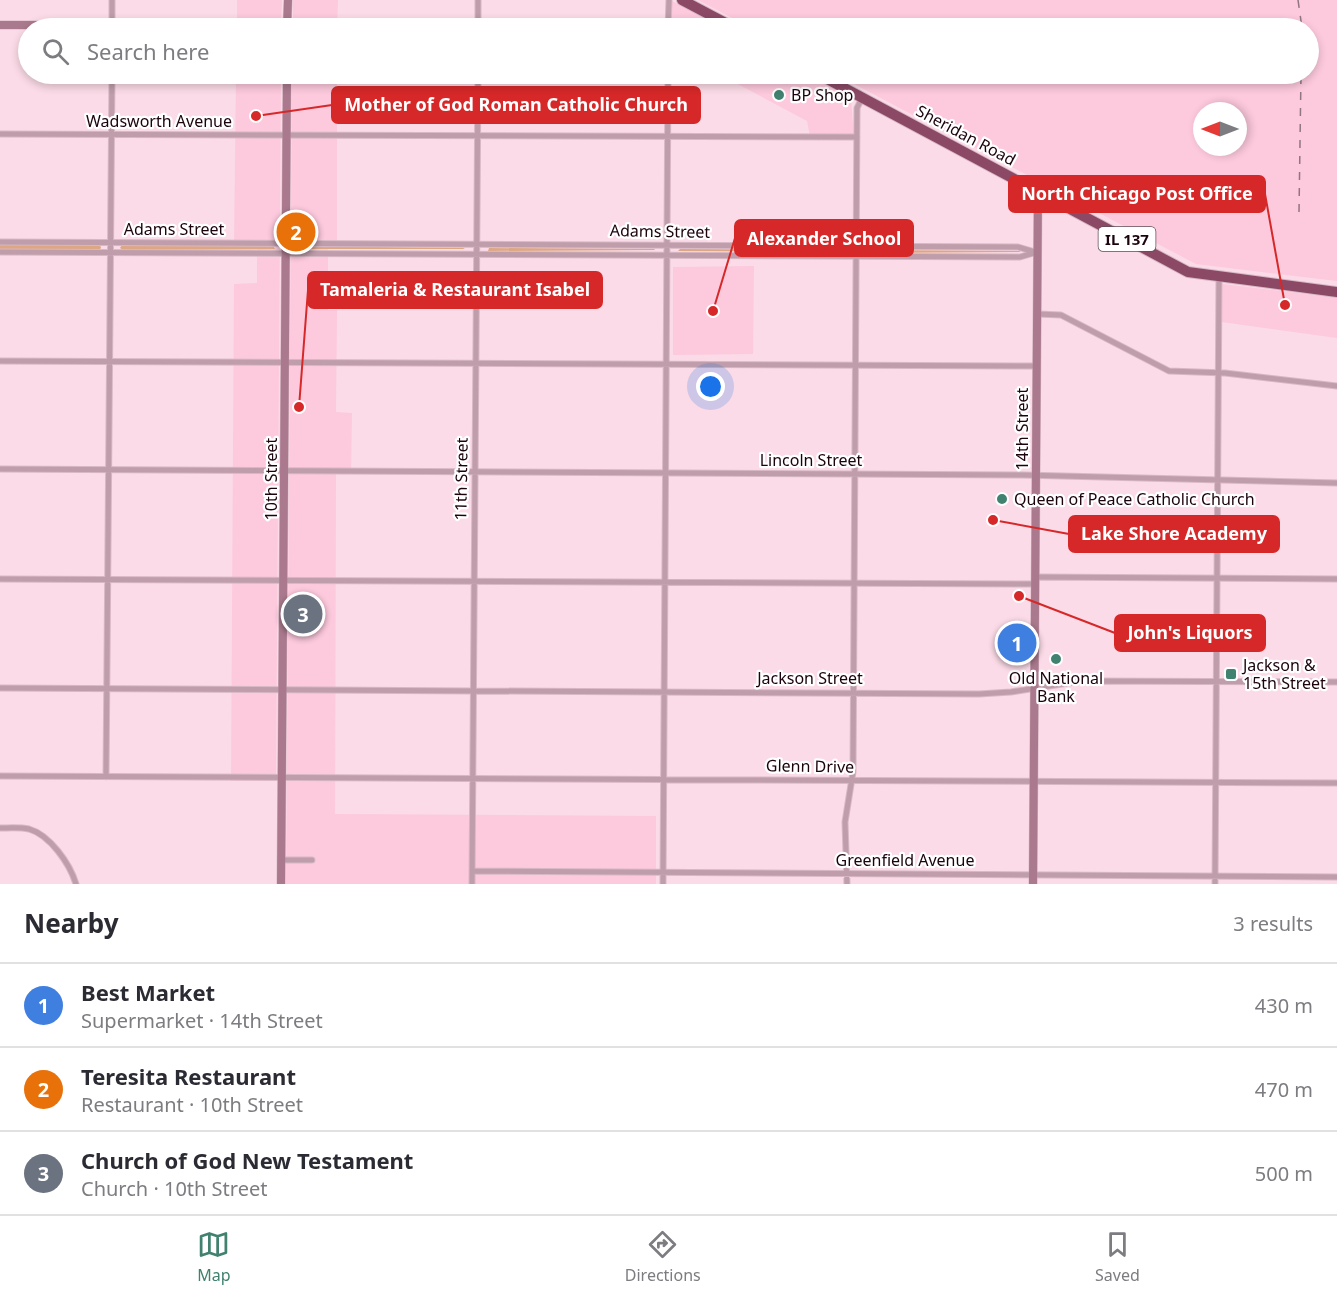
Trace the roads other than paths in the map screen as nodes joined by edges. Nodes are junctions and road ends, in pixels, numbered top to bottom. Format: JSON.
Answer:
{"nodes":[{"id":1,"x":112,"y":0,"type":"edge"},
{"id":2,"x":288,"y":0,"type":"edge"},
{"id":3,"x":478,"y":0,"type":"edge"},
{"id":4,"x":669,"y":0,"type":"edge"},
{"id":5,"x":682,"y":0,"type":"edge"},
{"id":6,"x":112,"y":18,"type":"edge"},
{"id":7,"x":288,"y":18,"type":"edge"},
{"id":8,"x":478,"y":18,"type":"edge"},
{"id":9,"x":668,"y":18,"type":"edge"},
{"id":10,"x":716,"y":18,"type":"edge"},
{"id":11,"x":0,"y":25,"type":"edge"},
{"id":12,"x":18,"y":25,"type":"edge"},
{"id":13,"x":112,"y":84,"type":"edge"},
{"id":14,"x":287,"y":84,"type":"edge"},
{"id":15,"x":478,"y":84,"type":"edge"},
{"id":16,"x":668,"y":84,"type":"edge"},
{"id":17,"x":838,"y":84,"type":"edge"},
{"id":18,"x":862,"y":97,"type":"junction"},
{"id":19,"x":0,"y":134,"type":"edge"},
{"id":20,"x":111,"y":134,"type":"junction"},
{"id":21,"x":287,"y":134,"type":"junction"},
{"id":22,"x":477,"y":135,"type":"junction"},
{"id":23,"x":668,"y":136,"type":"junction"},
{"id":24,"x":857,"y":137,"type":"junction"},
{"id":25,"x":1038,"y":191,"type":"junction"},
{"id":26,"x":0,"y":242,"type":"edge"},
{"id":27,"x":110,"y":242,"type":"junction"},
{"id":28,"x":286,"y":243,"type":"junction"},
{"id":29,"x":476,"y":244,"type":"junction"},
{"id":30,"x":666,"y":245,"type":"junction"},
{"id":31,"x":857,"y":248,"type":"junction"},
{"id":32,"x":0,"y":252,"type":"edge"},
{"id":33,"x":1037,"y":252,"type":"junction"},
{"id":34,"x":110,"y":253,"type":"junction"},
{"id":35,"x":286,"y":253,"type":"junction"},
{"id":36,"x":476,"y":254,"type":"junction"},
{"id":37,"x":666,"y":255,"type":"junction"},
{"id":38,"x":857,"y":256,"type":"junction"},
{"id":39,"x":1220,"y":278,"type":"junction"},
{"id":40,"x":1337,"y":292,"type":"edge"},
{"id":41,"x":1037,"y":314,"type":"junction"},
{"id":42,"x":0,"y":361,"type":"edge"},
{"id":43,"x":110,"y":362,"type":"junction"},
{"id":44,"x":285,"y":362,"type":"junction"},
{"id":45,"x":475,"y":363,"type":"junction"},
{"id":46,"x":666,"y":364,"type":"junction"},
{"id":47,"x":856,"y":365,"type":"junction"},
{"id":48,"x":1036,"y":366,"type":"junction"},
{"id":49,"x":1219,"y":373,"type":"junction"},
{"id":50,"x":1337,"y":386,"type":"edge"},
{"id":51,"x":109,"y":468,"type":"junction"},
{"id":52,"x":0,"y":469,"type":"edge"},
{"id":53,"x":284,"y":470,"type":"junction"},
{"id":54,"x":475,"y":472,"type":"junction"},
{"id":55,"x":665,"y":473,"type":"junction"},
{"id":56,"x":855,"y":474,"type":"junction"},
{"id":57,"x":1036,"y":475,"type":"junction"},
{"id":58,"x":1218,"y":482,"type":"junction"},
{"id":59,"x":1337,"y":483,"type":"edge"},
{"id":60,"x":1217,"y":578,"type":"junction"},
{"id":61,"x":0,"y":579,"type":"edge"},
{"id":62,"x":108,"y":579,"type":"junction"},
{"id":63,"x":283,"y":579,"type":"junction"},
{"id":64,"x":1337,"y":579,"type":"edge"},
{"id":65,"x":474,"y":580,"type":"junction"},
{"id":66,"x":1035,"y":581,"type":"junction"},
{"id":67,"x":664,"y":582,"type":"junction"},
{"id":68,"x":854,"y":583,"type":"junction"},
{"id":69,"x":1216,"y":681,"type":"junction"},
{"id":70,"x":1337,"y":682,"type":"edge"},
{"id":71,"x":0,"y":688,"type":"edge"},
{"id":72,"x":107,"y":688,"type":"junction"},
{"id":73,"x":283,"y":688,"type":"junction"},
{"id":74,"x":473,"y":689,"type":"junction"},
{"id":75,"x":1034,"y":689,"type":"junction"},
{"id":76,"x":663,"y":691,"type":"junction"},
{"id":77,"x":854,"y":692,"type":"junction"},
{"id":78,"x":0,"y":776,"type":"edge"},
{"id":79,"x":106,"y":777,"type":"junction"},
{"id":80,"x":282,"y":777,"type":"junction"},
{"id":81,"x":472,"y":778,"type":"junction"},
{"id":82,"x":663,"y":778,"type":"junction"},
{"id":83,"x":853,"y":780,"type":"junction"},
{"id":84,"x":1033,"y":782,"type":"junction"},
{"id":85,"x":1215,"y":782,"type":"junction"},
{"id":86,"x":1337,"y":783,"type":"edge"},
{"id":87,"x":0,"y":828,"type":"edge"},
{"id":88,"x":281,"y":860,"type":"junction"},
{"id":89,"x":312,"y":860,"type":"dead end"},
{"id":90,"x":472,"y":871,"type":"junction"},
{"id":91,"x":663,"y":872,"type":"junction"},
{"id":92,"x":847,"y":874,"type":"junction"},
{"id":93,"x":1033,"y":874,"type":"junction"},
{"id":94,"x":1215,"y":876,"type":"junction"},
{"id":95,"x":1337,"y":877,"type":"edge"},
{"id":96,"x":76,"y":884,"type":"edge"},
{"id":97,"x":281,"y":884,"type":"edge"},
{"id":98,"x":472,"y":884,"type":"edge"},
{"id":99,"x":663,"y":884,"type":"edge"},
{"id":100,"x":847,"y":884,"type":"edge"},
{"id":101,"x":1033,"y":884,"type":"edge"},
{"id":102,"x":1215,"y":884,"type":"edge"}],
"edges":[{"from":1,"to":6,"type":"street"},
{"from":2,"to":7,"type":"street"},
{"from":3,"to":8,"type":"street"},
{"from":4,"to":9,"type":"street"},
{"from":5,"to":10,"type":"highway"},
{"from":11,"to":12,"type":"street"},
{"from":13,"to":20,"type":"street"},
{"from":14,"to":21,"type":"street","name":"10th Street"},
{"from":15,"to":22,"type":"street","name":"11th Street"},
{"from":16,"to":23,"type":"street"},
{"from":17,"to":18,"type":"highway","name":"Sheridan Road","number":"IL 137"},
{"from":18,"to":24,"type":"street"},
{"from":18,"to":25,"type":"highway","name":"Sheridan Road","number":"IL 137"},
{"from":19,"to":20,"type":"street","name":"Wadsworth Avenue"},
{"from":20,"to":21,"type":"street","name":"Wadsworth Avenue"},
{"from":20,"to":27,"type":"street"},
{"from":21,"to":22,"type":"street","name":"Wadsworth Avenue"},
{"from":21,"to":28,"type":"street","name":"10th Street"},
{"from":22,"to":23,"type":"street","name":"Wadsworth Avenue"},
{"from":22,"to":29,"type":"street","name":"11th Street"},
{"from":23,"to":24,"type":"street","name":"Wadsworth Avenue"},
{"from":23,"to":30,"type":"street"},
{"from":24,"to":31,"type":"street"},
{"from":25,"to":33,"type":"street","name":"14th Street"},
{"from":25,"to":39,"type":"highway","name":"Sheridan Road","number":"IL 137"},
{"from":26,"to":27,"type":"street","name":"Adams Street"},
{"from":27,"to":28,"type":"street","name":"Adams Street"},
{"from":27,"to":34,"type":"street"},
{"from":28,"to":29,"type":"street","name":"Adams Street"},
{"from":28,"to":35,"type":"street","name":"10th Street"},
{"from":29,"to":30,"type":"street","name":"Adams Street"},
{"from":29,"to":36,"type":"street","name":"11th Street"},
{"from":30,"to":31,"type":"street","name":"Adams Street"},
{"from":30,"to":37,"type":"street"},
{"from":31,"to":33,"type":"street","name":"Adams Street"},
{"from":31,"to":38,"type":"street"},
{"from":32,"to":34,"type":"street","name":"Adams Street"},
{"from":33,"to":38,"type":"street","name":"Adams Street"},
{"from":33,"to":41,"type":"street","name":"14th Street"},
{"from":34,"to":35,"type":"street","name":"Adams Street"},
{"from":34,"to":43,"type":"street"},
{"from":35,"to":36,"type":"street","name":"Adams Street"},
{"from":35,"to":44,"type":"street","name":"10th Street"},
{"from":36,"to":37,"type":"street","name":"Adams Street"},
{"from":36,"to":45,"type":"street","name":"11th Street"},
{"from":37,"to":38,"type":"street","name":"Adams Street"},
{"from":37,"to":46,"type":"street"},
{"from":38,"to":47,"type":"street"},
{"from":39,"to":40,"type":"highway","name":"Sheridan Road","number":"IL 137"},
{"from":39,"to":49,"type":"street"},
{"from":41,"to":48,"type":"street","name":"14th Street"},
{"from":41,"to":49,"type":"street"},
{"from":42,"to":43,"type":"street"},
{"from":43,"to":44,"type":"street"},
{"from":43,"to":51,"type":"street"},
{"from":44,"to":45,"type":"street"},
{"from":44,"to":53,"type":"street","name":"10th Street"},
{"from":45,"to":46,"type":"street"},
{"from":45,"to":54,"type":"street","name":"11th Street"},
{"from":46,"to":47,"type":"street"},
{"from":46,"to":55,"type":"street"},
{"from":47,"to":48,"type":"street"},
{"from":47,"to":56,"type":"street"},
{"from":48,"to":57,"type":"street","name":"14th Street"},
{"from":49,"to":50,"type":"street"},
{"from":49,"to":58,"type":"street"},
{"from":51,"to":52,"type":"street","name":"Lincoln Street"},
{"from":51,"to":53,"type":"street","name":"Lincoln Street"},
{"from":51,"to":62,"type":"street"},
{"from":53,"to":54,"type":"street","name":"Lincoln Street"},
{"from":53,"to":63,"type":"street","name":"10th Street"},
{"from":54,"to":55,"type":"street","name":"Lincoln Street"},
{"from":54,"to":65,"type":"street","name":"11th Street"},
{"from":55,"to":56,"type":"street","name":"Lincoln Street"},
{"from":55,"to":67,"type":"street"},
{"from":56,"to":57,"type":"street","name":"Lincoln Street"},
{"from":56,"to":68,"type":"street"},
{"from":57,"to":58,"type":"street","name":"Lincoln Street"},
{"from":57,"to":66,"type":"street","name":"14th Street"},
{"from":58,"to":59,"type":"street","name":"Lincoln Street"},
{"from":58,"to":60,"type":"street"},
{"from":60,"to":64,"type":"street"},
{"from":60,"to":66,"type":"street"},
{"from":60,"to":69,"type":"street"},
{"from":61,"to":62,"type":"street"},
{"from":62,"to":63,"type":"street"},
{"from":62,"to":72,"type":"street"},
{"from":63,"to":65,"type":"street"},
{"from":63,"to":73,"type":"street","name":"10th Street"},
{"from":65,"to":67,"type":"street"},
{"from":65,"to":74,"type":"street","name":"11th Street"},
{"from":66,"to":68,"type":"street"},
{"from":66,"to":75,"type":"street","name":"14th Street"},
{"from":67,"to":68,"type":"street"},
{"from":67,"to":76,"type":"street"},
{"from":68,"to":77,"type":"street"},
{"from":69,"to":70,"type":"street","name":"Jackson Street"},
{"from":69,"to":75,"type":"street","name":"Jackson Street"},
{"from":69,"to":85,"type":"street"},
{"from":71,"to":72,"type":"street","name":"Jackson Street"},
{"from":72,"to":73,"type":"street","name":"Jackson Street"},
{"from":72,"to":79,"type":"street"},
{"from":73,"to":74,"type":"street","name":"Jackson Street"},
{"from":73,"to":80,"type":"street","name":"10th Street"},
{"from":74,"to":76,"type":"street","name":"Jackson Street"},
{"from":74,"to":81,"type":"street","name":"11th Street"},
{"from":75,"to":77,"type":"street","name":"Jackson Street"},
{"from":75,"to":84,"type":"street","name":"14th Street"},
{"from":76,"to":77,"type":"street","name":"Jackson Street"},
{"from":76,"to":82,"type":"street"},
{"from":77,"to":83,"type":"street"},
{"from":78,"to":79,"type":"street","name":"Glenn Drive"},
{"from":79,"to":80,"type":"street","name":"Glenn Drive"},
{"from":80,"to":81,"type":"street","name":"Glenn Drive"},
{"from":80,"to":88,"type":"street","name":"10th Street"},
{"from":81,"to":82,"type":"street","name":"Glenn Drive"},
{"from":81,"to":90,"type":"street","name":"11th Street"},
{"from":82,"to":83,"type":"street","name":"Glenn Drive"},
{"from":82,"to":91,"type":"street"},
{"from":83,"to":84,"type":"street","name":"Glenn Drive"},
{"from":83,"to":92,"type":"street"},
{"from":84,"to":85,"type":"street","name":"Glenn Drive"},
{"from":84,"to":93,"type":"street","name":"14th Street"},
{"from":85,"to":86,"type":"street","name":"Glenn Drive"},
{"from":85,"to":94,"type":"street"},
{"from":87,"to":96,"type":"street"},
{"from":88,"to":89,"type":"street"},
{"from":88,"to":97,"type":"street","name":"10th Street"},
{"from":90,"to":91,"type":"street","name":"Greenfield Avenue"},
{"from":90,"to":98,"type":"street","name":"11th Street"},
{"from":91,"to":92,"type":"street","name":"Greenfield Avenue"},
{"from":91,"to":99,"type":"street"},
{"from":92,"to":93,"type":"street","name":"Greenfield Avenue"},
{"from":92,"to":100,"type":"street"},
{"from":93,"to":94,"type":"street","name":"Greenfield Avenue"},
{"from":93,"to":101,"type":"street","name":"14th Street"},
{"from":94,"to":95,"type":"street","name":"Greenfield Avenue"},
{"from":94,"to":102,"type":"street"}]}
